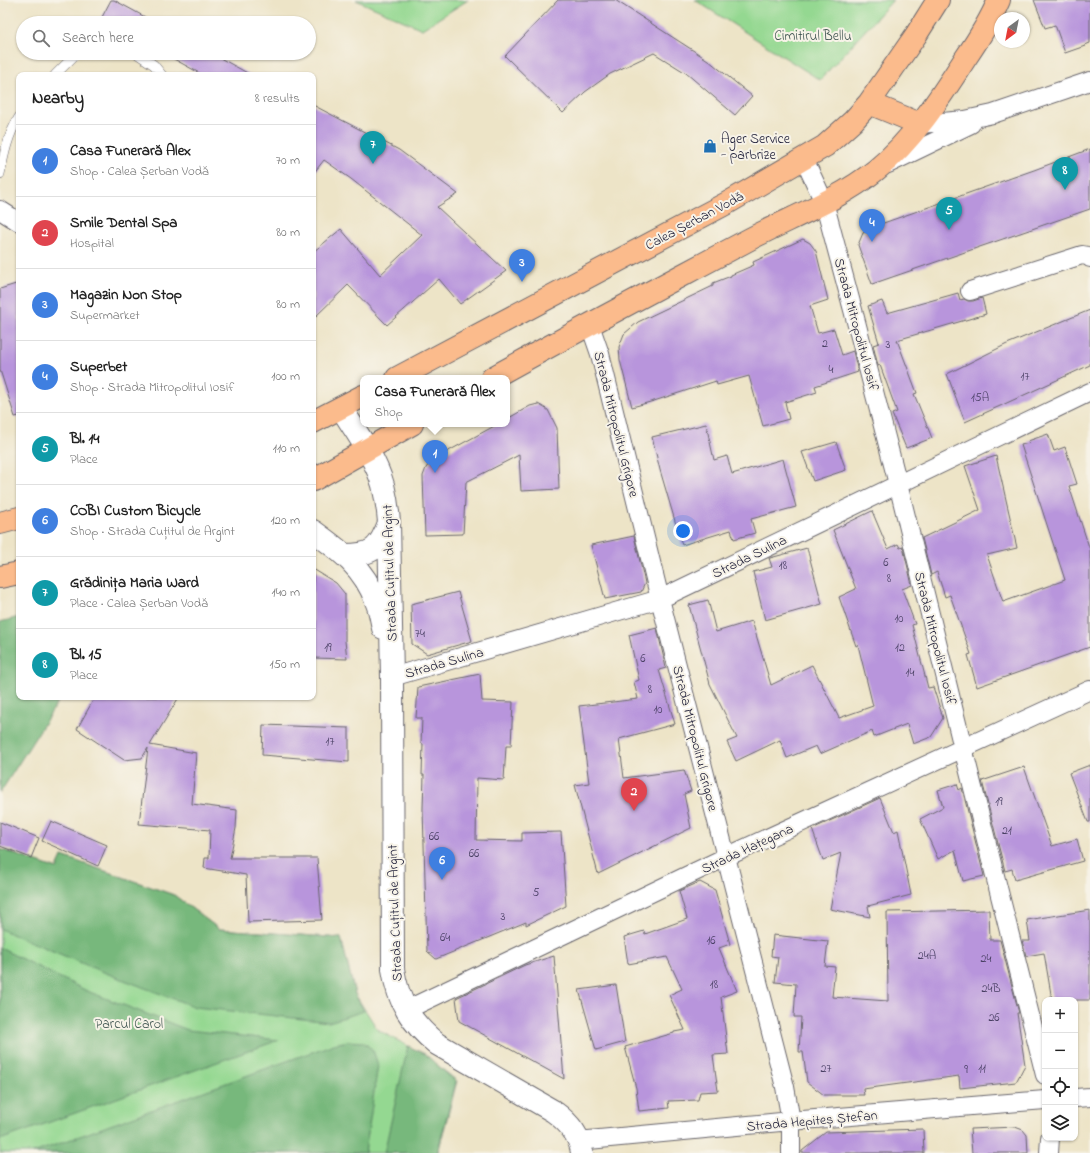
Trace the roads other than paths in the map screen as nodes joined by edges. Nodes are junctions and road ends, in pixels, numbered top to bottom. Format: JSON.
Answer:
{"nodes":[{"id":1,"x":938,"y":0,"type":"edge"},
{"id":2,"x":999,"y":0,"type":"edge"},
{"id":3,"x":70,"y":60,"type":"edge"},
{"id":4,"x":146,"y":60,"type":"edge"},
{"id":5,"x":58,"y":72,"type":"edge"},
{"id":6,"x":159,"y":72,"type":"edge"},
{"id":7,"x":1090,"y":81,"type":"edge"},
{"id":8,"x":869,"y":102,"type":"junction"},
{"id":9,"x":993,"y":114,"type":"junction"},
{"id":10,"x":16,"y":122,"type":"edge"},
{"id":11,"x":920,"y":124,"type":"junction"},
{"id":12,"x":804,"y":158,"type":"junction"},
{"id":13,"x":875,"y":170,"type":"junction"},
{"id":14,"x":0,"y":174,"type":"edge"},
{"id":15,"x":824,"y":202,"type":"junction"},
{"id":16,"x":0,"y":210,"type":"edge"},
{"id":17,"x":16,"y":220,"type":"edge"},
{"id":18,"x":1090,"y":258,"type":"edge"},
{"id":19,"x":970,"y":291,"type":"dead end"},
{"id":20,"x":590,"y":325,"type":"junction"},
{"id":21,"x":403,"y":375,"type":"edge"},
{"id":22,"x":498,"y":375,"type":"edge"},
{"id":23,"x":1090,"y":392,"type":"edge"},
{"id":24,"x":360,"y":398,"type":"edge"},
{"id":25,"x":341,"y":408,"type":"junction"},
{"id":26,"x":316,"y":420,"type":"edge"},
{"id":27,"x":407,"y":427,"type":"edge"},
{"id":28,"x":367,"y":450,"type":"junction"},
{"id":29,"x":316,"y":478,"type":"edge"},
{"id":30,"x":898,"y":484,"type":"junction"},
{"id":31,"x":16,"y":519,"type":"edge"},
{"id":32,"x":389,"y":522,"type":"junction"},
{"id":33,"x":0,"y":523,"type":"edge"},
{"id":34,"x":316,"y":533,"type":"edge"},
{"id":35,"x":345,"y":555,"type":"junction"},
{"id":36,"x":16,"y":574,"type":"edge"},
{"id":37,"x":0,"y":577,"type":"edge"},
{"id":38,"x":660,"y":599,"type":"junction"},
{"id":39,"x":392,"y":677,"type":"junction"},
{"id":40,"x":1090,"y":690,"type":"edge"},
{"id":41,"x":963,"y":748,"type":"junction"},
{"id":42,"x":726,"y":857,"type":"junction"},
{"id":43,"x":406,"y":1010,"type":"junction"},
{"id":44,"x":1043,"y":1069,"type":"edge"},
{"id":45,"x":1090,"y":1097,"type":"edge"},
{"id":46,"x":1078,"y":1098,"type":"edge"},
{"id":47,"x":1042,"y":1100,"type":"edge"},
{"id":48,"x":791,"y":1121,"type":"junction"},
{"id":49,"x":1050,"y":1141,"type":"edge"},
{"id":50,"x":580,"y":1147,"type":"edge"},
{"id":51,"x":791,"y":1153,"type":"edge"},
{"id":52,"x":1049,"y":1153,"type":"edge"}],
"edges":[{"from":1,"to":8,"type":"main road","name":"Calea Șerban Vodă"},
{"from":2,"to":11,"type":"main road"},
{"from":3,"to":5,"type":"lane"},
{"from":4,"to":6,"type":"lane"},
{"from":7,"to":9,"type":"street"},
{"from":8,"to":11,"type":"main road"},
{"from":8,"to":12,"type":"main road","name":"Calea Șerban Vodă"},
{"from":9,"to":11,"type":"street"},
{"from":9,"to":13,"type":"street"},
{"from":10,"to":14,"type":"lane"},
{"from":11,"to":13,"type":"main road"},
{"from":12,"to":15,"type":"street","name":"Strada Mitropolitul Iosif"},
{"from":12,"to":21,"type":"main road","name":"Calea Șerban Vodă"},
{"from":13,"to":15,"type":"main road"},
{"from":15,"to":20,"type":"main road"},
{"from":15,"to":30,"type":"street","name":"Strada Mitropolitul Iosif"},
{"from":16,"to":17,"type":"street"},
{"from":18,"to":19,"type":"street"},
{"from":20,"to":22,"type":"main road"},
{"from":20,"to":38,"type":"street","name":"Strada Mitropolitul Grigore"},
{"from":23,"to":30,"type":"street","name":"Strada Sulina"},
{"from":24,"to":25,"type":"main road"},
{"from":25,"to":26,"type":"main road"},
{"from":25,"to":28,"type":"street","name":"Strada Cuțitul de Argint"},
{"from":27,"to":28,"type":"main road"},
{"from":28,"to":29,"type":"main road"},
{"from":28,"to":32,"type":"street","name":"Strada Cuțitul de Argint"},
{"from":30,"to":38,"type":"street","name":"Strada Sulina"},
{"from":30,"to":41,"type":"street","name":"Strada Mitropolitul Iosif"},
{"from":31,"to":33,"type":"main road"},
{"from":32,"to":35,"type":"street"},
{"from":32,"to":39,"type":"street","name":"Strada Cuțitul de Argint"},
{"from":34,"to":35,"type":"street","name":"Strada Cuțitul de Argint"},
{"from":35,"to":39,"type":"street","name":"Strada Cuțitul de Argint"},
{"from":36,"to":37,"type":"main road"},
{"from":38,"to":39,"type":"street","name":"Strada Sulina"},
{"from":38,"to":42,"type":"street","name":"Strada Mitropolitul Grigore"},
{"from":39,"to":43,"type":"street","name":"Strada Cuțitul de Argint"},
{"from":40,"to":41,"type":"street","name":"Strada Hațegana"},
{"from":41,"to":42,"type":"street","name":"Strada Hațegana"},
{"from":41,"to":44,"type":"street","name":"Strada Mitropolitul Iosif"},
{"from":42,"to":43,"type":"street","name":"Strada Hațegana"},
{"from":42,"to":48,"type":"street","name":"Strada Mitropolitul Grigore"},
{"from":43,"to":50,"type":"street","name":"Strada Cuțitul de Argint"},
{"from":45,"to":46,"type":"street"},
{"from":47,"to":48,"type":"street","name":"Strada Hepiteș Ștefan"},
{"from":48,"to":50,"type":"street","name":"Strada Hepiteș Ștefan"},
{"from":48,"to":51,"type":"street","name":"Strada Mitropolitul Grigore"},
{"from":49,"to":52,"type":"street"}]}
